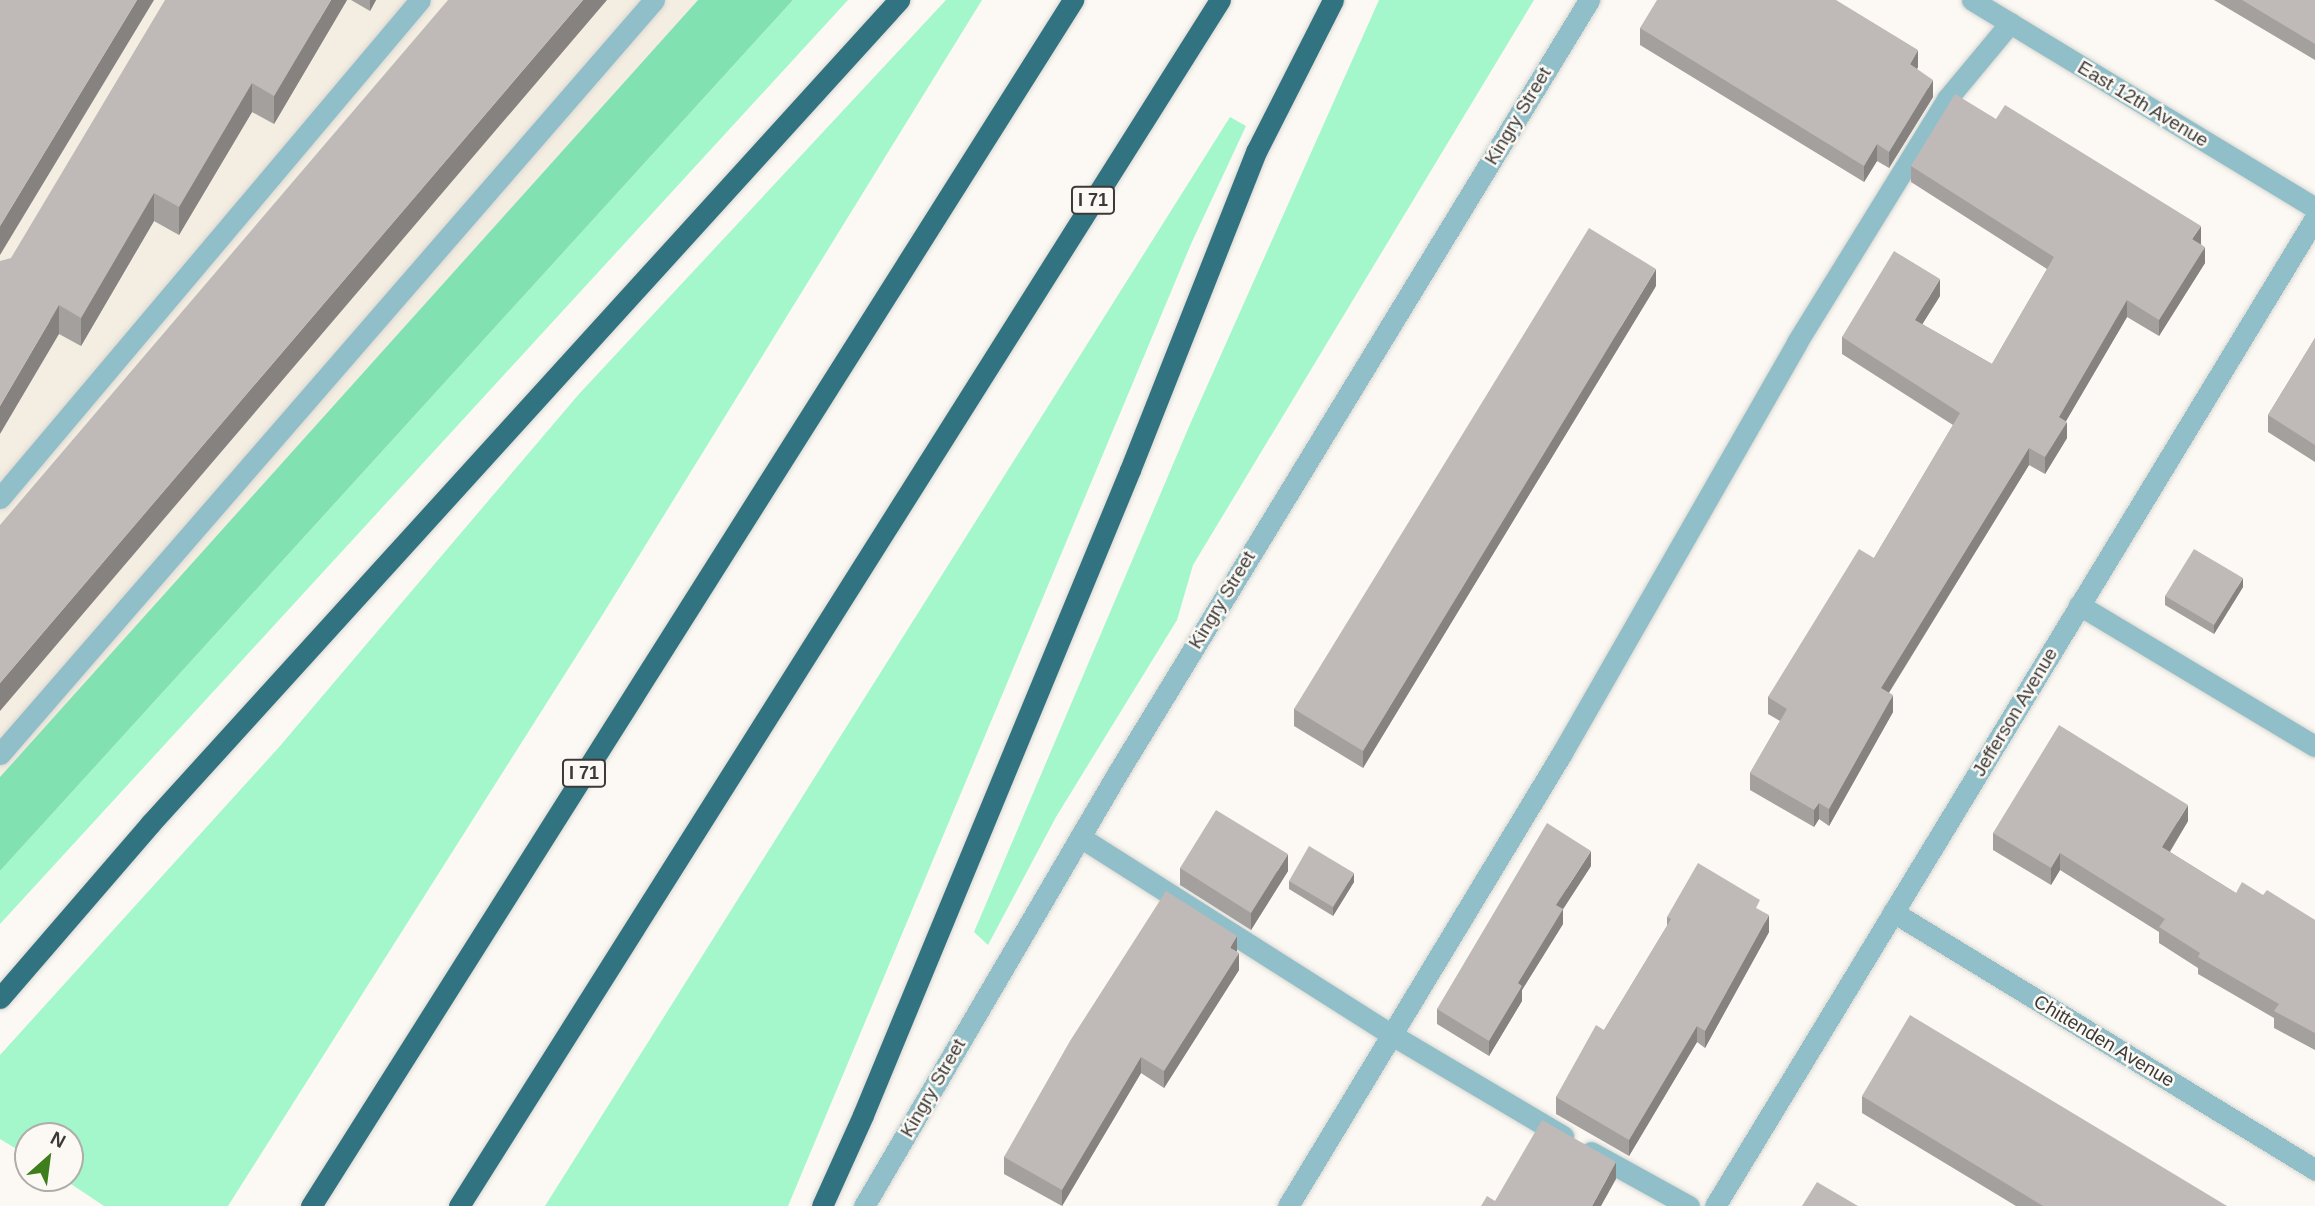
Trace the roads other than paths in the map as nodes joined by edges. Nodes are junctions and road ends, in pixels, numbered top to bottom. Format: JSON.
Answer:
{"nodes":[{"id":1,"x":420,"y":0,"type":"edge"},
{"id":2,"x":654,"y":0,"type":"edge"},
{"id":3,"x":899,"y":0,"type":"edge"},
{"id":4,"x":1073,"y":0,"type":"edge"},
{"id":5,"x":1220,"y":0,"type":"edge"},
{"id":6,"x":1332,"y":0,"type":"edge"},
{"id":7,"x":1589,"y":0,"type":"edge"},
{"id":8,"x":1972,"y":0,"type":"edge"},
{"id":9,"x":2010,"y":23,"type":"junction"},
{"id":10,"x":2315,"y":208,"type":"edge"},
{"id":11,"x":2315,"y":218,"type":"edge"},
{"id":12,"x":0,"y":498,"type":"edge"},
{"id":13,"x":2080,"y":605,"type":"junction"},
{"id":14,"x":2315,"y":746,"type":"edge"},
{"id":15,"x":0,"y":754,"type":"edge"},
{"id":16,"x":1080,"y":837,"type":"junction"},
{"id":17,"x":1893,"y":912,"type":"junction"},
{"id":18,"x":0,"y":998,"type":"edge"},
{"id":19,"x":1392,"y":1035,"type":"junction"},
{"id":20,"x":2315,"y":1170,"type":"edge"},
{"id":21,"x":311,"y":1206,"type":"edge"},
{"id":22,"x":459,"y":1206,"type":"edge"},
{"id":23,"x":821,"y":1206,"type":"edge"},
{"id":24,"x":864,"y":1206,"type":"edge"},
{"id":25,"x":1288,"y":1206,"type":"edge"},
{"id":26,"x":1689,"y":1206,"type":"edge"},
{"id":27,"x":1715,"y":1206,"type":"edge"}],
"edges":[{"from":1,"to":12,"type":"street"},
{"from":2,"to":15,"type":"street"},
{"from":3,"to":18,"type":"highway"},
{"from":4,"to":21,"type":"highway","number":"I 71"},
{"from":5,"to":22,"type":"highway","number":"I 71"},
{"from":6,"to":23,"type":"highway"},
{"from":7,"to":16,"type":"street","name":"Kingry Street"},
{"from":8,"to":9,"type":"street","name":"East 12th Avenue"},
{"from":9,"to":10,"type":"street","name":"East 12th Avenue"},
{"from":9,"to":19,"type":"street"},
{"from":11,"to":13,"type":"street","name":"Jefferson Avenue"},
{"from":13,"to":14,"type":"street"},
{"from":13,"to":17,"type":"street","name":"Jefferson Avenue"},
{"from":16,"to":19,"type":"street"},
{"from":16,"to":24,"type":"street","name":"Kingry Street"},
{"from":17,"to":20,"type":"street","name":"Chittenden Avenue"},
{"from":17,"to":27,"type":"street","name":"Jefferson Avenue"},
{"from":19,"to":25,"type":"street"},
{"from":19,"to":26,"type":"street"}]}
